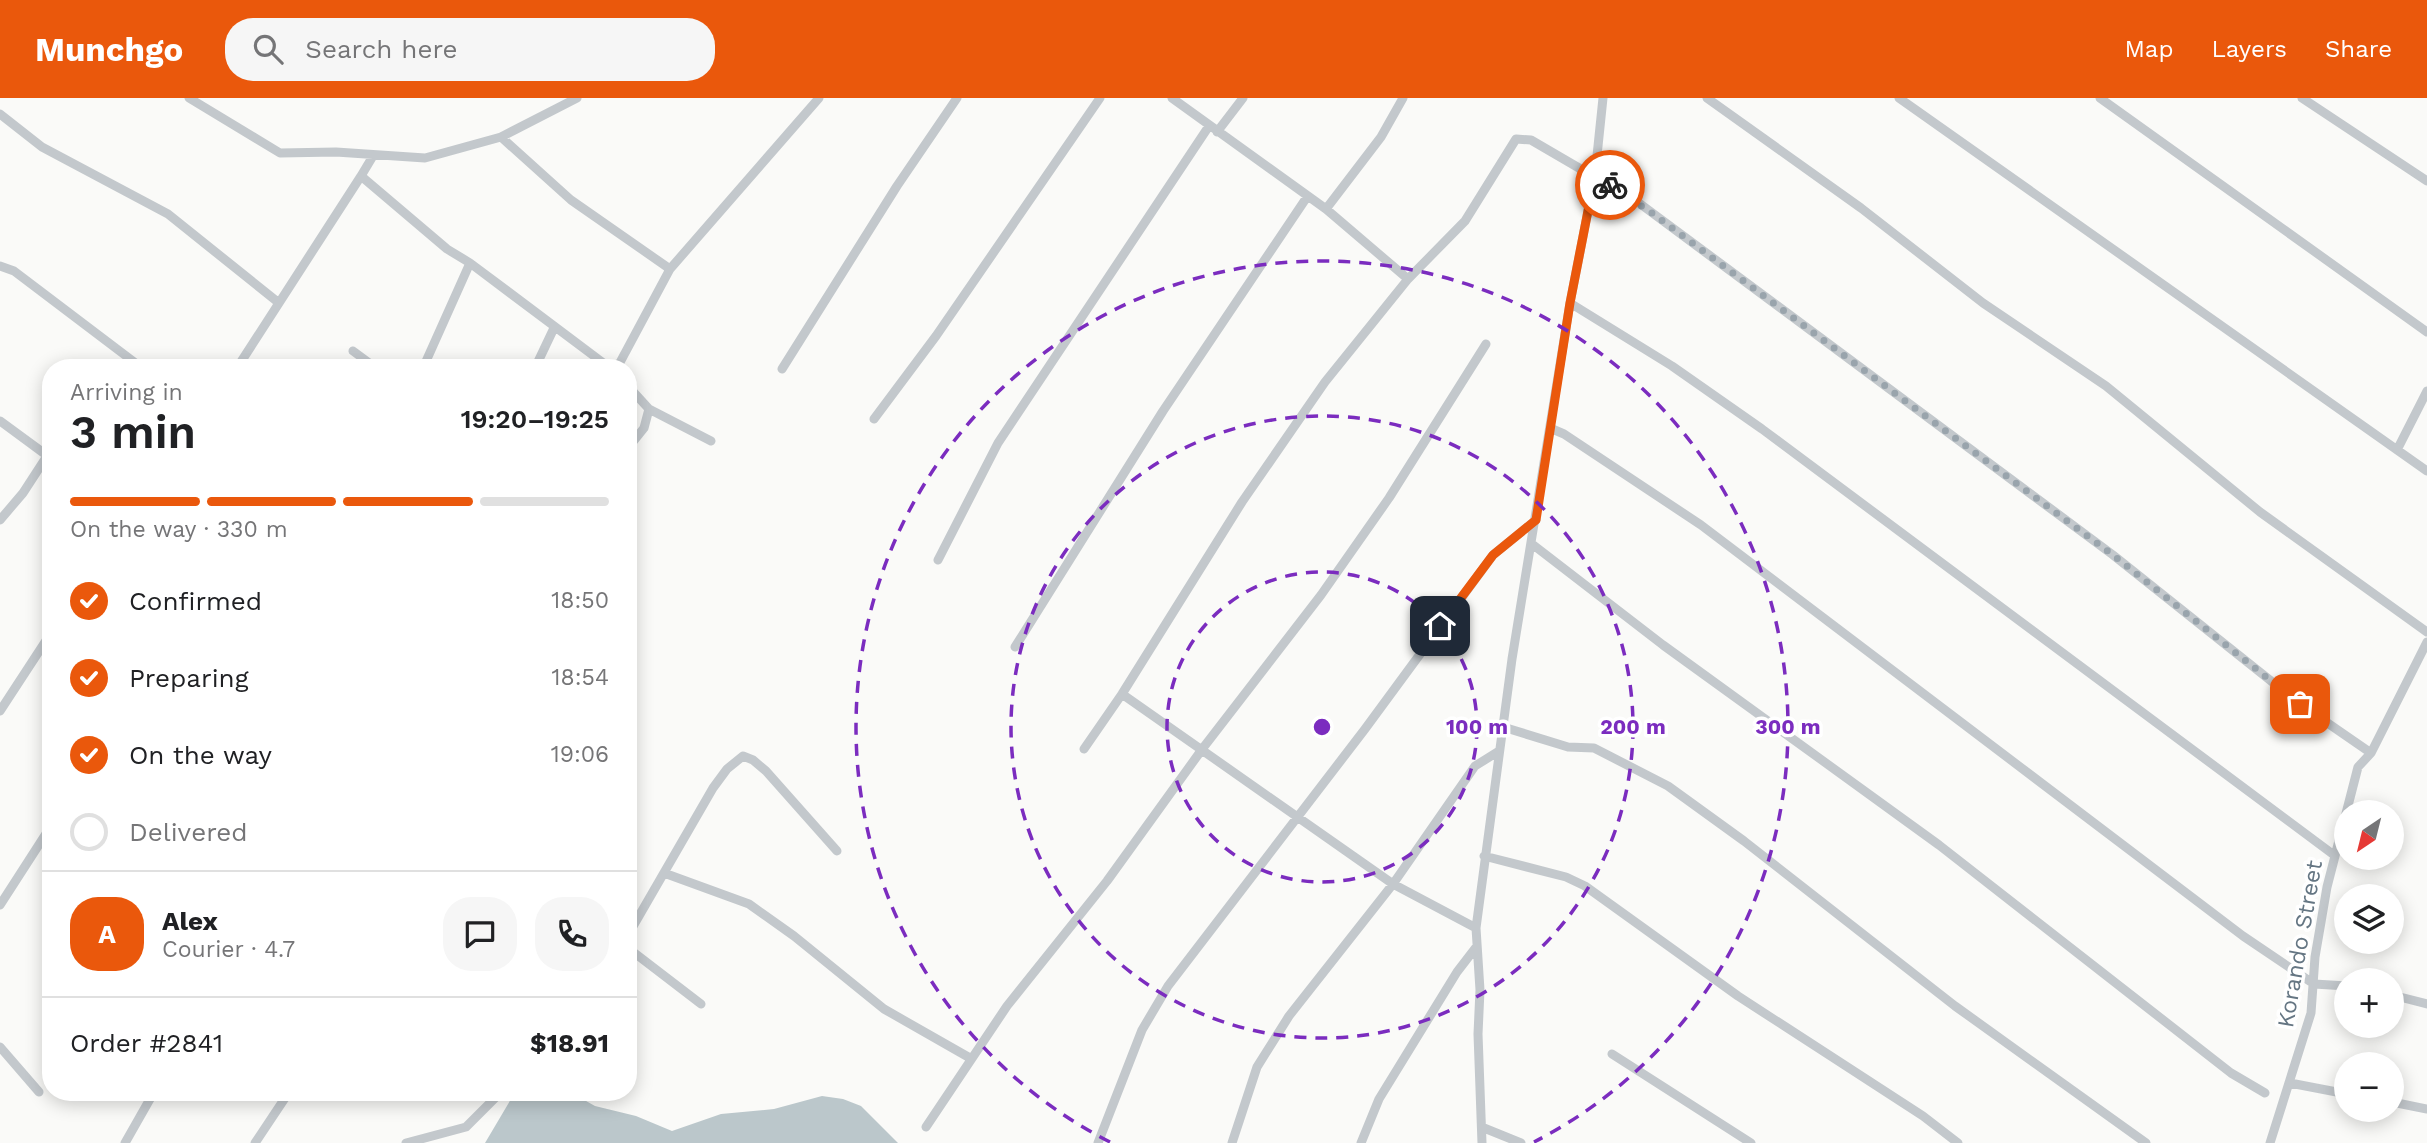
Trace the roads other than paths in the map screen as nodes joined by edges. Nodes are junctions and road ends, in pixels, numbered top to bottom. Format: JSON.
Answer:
{"nodes":[{"id":1,"x":189,"y":98,"type":"edge"},
{"id":2,"x":577,"y":98,"type":"edge"},
{"id":3,"x":819,"y":98,"type":"edge"},
{"id":4,"x":957,"y":98,"type":"edge"},
{"id":5,"x":1100,"y":98,"type":"edge"},
{"id":6,"x":1172,"y":98,"type":"edge"},
{"id":7,"x":1243,"y":98,"type":"edge"},
{"id":8,"x":1403,"y":98,"type":"edge"},
{"id":9,"x":1603,"y":98,"type":"edge"},
{"id":10,"x":1707,"y":98,"type":"edge"},
{"id":11,"x":1899,"y":98,"type":"edge"},
{"id":12,"x":2100,"y":98,"type":"edge"},
{"id":13,"x":2302,"y":98,"type":"edge"},
{"id":14,"x":0,"y":114,"type":"edge"},
{"id":15,"x":1213,"y":129,"type":"junction"},
{"id":16,"x":501,"y":137,"type":"junction"},
{"id":17,"x":373,"y":156,"type":"junction"},
{"id":18,"x":1595,"y":175,"type":"junction"},
{"id":19,"x":360,"y":176,"type":"junction"},
{"id":20,"x":2427,"y":181,"type":"edge"},
{"id":21,"x":1307,"y":197,"type":"junction"},
{"id":22,"x":1326,"y":209,"type":"junction"},
{"id":23,"x":470,"y":262,"type":"junction"},
{"id":24,"x":0,"y":266,"type":"edge"},
{"id":25,"x":670,"y":269,"type":"junction"},
{"id":26,"x":1408,"y":279,"type":"junction"},
{"id":27,"x":279,"y":303,"type":"junction"},
{"id":28,"x":1570,"y":303,"type":"junction"},
{"id":29,"x":554,"y":328,"type":"junction"},
{"id":30,"x":2427,"y":332,"type":"edge"},
{"id":31,"x":1486,"y":344,"type":"dead end"},
{"id":32,"x":353,"y":351,"type":"dead end"},
{"id":33,"x":130,"y":359,"type":"edge"},
{"id":34,"x":243,"y":359,"type":"edge"},
{"id":35,"x":364,"y":359,"type":"edge"},
{"id":36,"x":427,"y":359,"type":"edge"},
{"id":37,"x":539,"y":359,"type":"edge"},
{"id":38,"x":597,"y":359,"type":"edge"},
{"id":39,"x":622,"y":359,"type":"edge"},
{"id":40,"x":782,"y":369,"type":"dead end"},
{"id":41,"x":2427,"y":391,"type":"edge"},
{"id":42,"x":637,"y":396,"type":"edge"},
{"id":43,"x":649,"y":409,"type":"junction"},
{"id":44,"x":874,"y":419,"type":"dead end"},
{"id":45,"x":0,"y":421,"type":"edge"},
{"id":46,"x":1550,"y":428,"type":"junction"},
{"id":47,"x":637,"y":437,"type":"edge"},
{"id":48,"x":711,"y":441,"type":"dead end"},
{"id":49,"x":2397,"y":450,"type":"junction"},
{"id":50,"x":42,"y":452,"type":"edge"},
{"id":51,"x":42,"y":464,"type":"edge"},
{"id":52,"x":2427,"y":471,"type":"edge"},
{"id":53,"x":0,"y":520,"type":"edge"},
{"id":54,"x":1536,"y":520,"type":"junction"},
{"id":55,"x":1532,"y":544,"type":"junction"},
{"id":56,"x":938,"y":560,"type":"dead end"},
{"id":57,"x":2427,"y":632,"type":"edge"},
{"id":58,"x":2427,"y":642,"type":"edge"},
{"id":59,"x":42,"y":647,"type":"edge"},
{"id":60,"x":1015,"y":647,"type":"dead end"},
{"id":61,"x":1122,"y":694,"type":"junction"},
{"id":62,"x":0,"y":711,"type":"edge"},
{"id":63,"x":1503,"y":727,"type":"junction"},
{"id":64,"x":1203,"y":748,"type":"junction"},
{"id":65,"x":1084,"y":749,"type":"dead end"},
{"id":66,"x":1499,"y":751,"type":"junction"},
{"id":67,"x":2371,"y":752,"type":"junction"},
{"id":68,"x":2349,"y":800,"type":"edge"},
{"id":69,"x":1296,"y":816,"type":"junction"},
{"id":70,"x":42,"y":840,"type":"edge"},
{"id":71,"x":836,"y":851,"type":"dead end"},
{"id":72,"x":2334,"y":855,"type":"joint"},
{"id":73,"x":1484,"y":856,"type":"junction"},
{"id":74,"x":664,"y":873,"type":"junction"},
{"id":75,"x":1393,"y":884,"type":"junction"},
{"id":76,"x":0,"y":905,"type":"edge"},
{"id":77,"x":637,"y":920,"type":"edge"},
{"id":78,"x":1476,"y":928,"type":"junction"},
{"id":79,"x":1477,"y":946,"type":"junction"},
{"id":80,"x":637,"y":955,"type":"edge"},
{"id":81,"x":2314,"y":984,"type":"junction"},
{"id":82,"x":2334,"y":985,"type":"edge"},
{"id":83,"x":2404,"y":998,"type":"edge"},
{"id":84,"x":701,"y":1004,"type":"dead end"},
{"id":85,"x":2427,"y":1004,"type":"edge"},
{"id":86,"x":0,"y":1046,"type":"edge"},
{"id":87,"x":1612,"y":1055,"type":"dead end"},
{"id":88,"x":970,"y":1058,"type":"junction"},
{"id":89,"x":2290,"y":1083,"type":"junction"},
{"id":90,"x":2334,"y":1091,"type":"edge"},
{"id":91,"x":39,"y":1092,"type":"dead end"},
{"id":92,"x":2265,"y":1093,"type":"dead end"},
{"id":93,"x":150,"y":1101,"type":"edge"},
{"id":94,"x":283,"y":1101,"type":"edge"},
{"id":95,"x":492,"y":1101,"type":"edge"},
{"id":96,"x":2404,"y":1104,"type":"edge"},
{"id":97,"x":2427,"y":1108,"type":"edge"},
{"id":98,"x":926,"y":1127,"type":"dead end"},
{"id":99,"x":1484,"y":1128,"type":"junction"},
{"id":100,"x":125,"y":1143,"type":"edge"},
{"id":101,"x":255,"y":1143,"type":"edge"},
{"id":102,"x":406,"y":1143,"type":"edge"},
{"id":103,"x":1098,"y":1143,"type":"edge"},
{"id":104,"x":1232,"y":1143,"type":"edge"},
{"id":105,"x":1361,"y":1143,"type":"edge"},
{"id":106,"x":1482,"y":1143,"type":"edge"},
{"id":107,"x":1521,"y":1143,"type":"edge"},
{"id":108,"x":1751,"y":1143,"type":"edge"},
{"id":109,"x":1958,"y":1143,"type":"edge"},
{"id":110,"x":2146,"y":1143,"type":"edge"},
{"id":111,"x":2270,"y":1143,"type":"edge"}],
"edges":[{"from":1,"to":17,"type":"street"},
{"from":2,"to":16,"type":"street"},
{"from":3,"to":25,"type":"street"},
{"from":4,"to":40,"type":"street"},
{"from":5,"to":44,"type":"street"},
{"from":6,"to":15,"type":"street"},
{"from":7,"to":15,"type":"street"},
{"from":8,"to":22,"type":"street"},
{"from":9,"to":18,"type":"street"},
{"from":10,"to":57,"type":"street"},
{"from":11,"to":49,"type":"street"},
{"from":12,"to":30,"type":"street"},
{"from":13,"to":20,"type":"street"},
{"from":14,"to":27,"type":"street"},
{"from":15,"to":21,"type":"street"},
{"from":15,"to":56,"type":"street"},
{"from":16,"to":17,"type":"street"},
{"from":16,"to":25,"type":"street"},
{"from":17,"to":19,"type":"street"},
{"from":18,"to":26,"type":"street"},
{"from":18,"to":28,"type":"street"},
{"from":18,"to":67,"type":"street"},
{"from":19,"to":23,"type":"street"},
{"from":19,"to":27,"type":"street"},
{"from":21,"to":22,"type":"street"},
{"from":21,"to":60,"type":"street"},
{"from":22,"to":26,"type":"street"},
{"from":23,"to":29,"type":"street"},
{"from":23,"to":36,"type":"street"},
{"from":24,"to":33,"type":"street"},
{"from":25,"to":39,"type":"street"},
{"from":26,"to":61,"type":"street"},
{"from":27,"to":34,"type":"street"},
{"from":28,"to":46,"type":"street"},
{"from":28,"to":72,"type":"street"},
{"from":29,"to":37,"type":"street"},
{"from":29,"to":38,"type":"street"},
{"from":31,"to":64,"type":"street"},
{"from":32,"to":35,"type":"street"},
{"from":41,"to":49,"type":"street"},
{"from":42,"to":43,"type":"street"},
{"from":43,"to":47,"type":"street"},
{"from":43,"to":48,"type":"street"},
{"from":45,"to":50,"type":"street"},
{"from":46,"to":54,"type":"street"},
{"from":46,"to":81,"type":"street"},
{"from":49,"to":52,"type":"street"},
{"from":51,"to":53,"type":"street"},
{"from":54,"to":55,"type":"street"},
{"from":54,"to":69,"type":"street"},
{"from":55,"to":63,"type":"street"},
{"from":55,"to":92,"type":"street"},
{"from":58,"to":67,"type":"street","name":"Korando Street"},
{"from":59,"to":62,"type":"street"},
{"from":61,"to":64,"type":"street"},
{"from":61,"to":65,"type":"street"},
{"from":63,"to":66,"type":"street"},
{"from":63,"to":110,"type":"street"},
{"from":64,"to":69,"type":"street"},
{"from":64,"to":88,"type":"street"},
{"from":66,"to":73,"type":"street"},
{"from":66,"to":75,"type":"street"},
{"from":67,"to":68,"type":"street","name":"Korando Street"},
{"from":69,"to":75,"type":"street"},
{"from":69,"to":103,"type":"street"},
{"from":70,"to":76,"type":"street"},
{"from":71,"to":74,"type":"street"},
{"from":72,"to":81,"type":"street","name":"Korando Street"},
{"from":73,"to":78,"type":"street"},
{"from":73,"to":109,"type":"street"},
{"from":74,"to":77,"type":"street"},
{"from":74,"to":88,"type":"street"},
{"from":75,"to":78,"type":"street"},
{"from":75,"to":104,"type":"street"},
{"from":78,"to":79,"type":"street"},
{"from":79,"to":99,"type":"street"},
{"from":79,"to":105,"type":"street"},
{"from":80,"to":84,"type":"street"},
{"from":81,"to":82,"type":"street"},
{"from":81,"to":89,"type":"street","name":"Korando Street"},
{"from":83,"to":85,"type":"street"},
{"from":86,"to":91,"type":"street"},
{"from":87,"to":108,"type":"street"},
{"from":88,"to":98,"type":"street"},
{"from":89,"to":90,"type":"street"},
{"from":89,"to":111,"type":"street","name":"Korando Street"},
{"from":93,"to":100,"type":"street"},
{"from":94,"to":101,"type":"street"},
{"from":95,"to":102,"type":"street"},
{"from":96,"to":97,"type":"street"},
{"from":99,"to":106,"type":"street"},
{"from":99,"to":107,"type":"street"}]}
